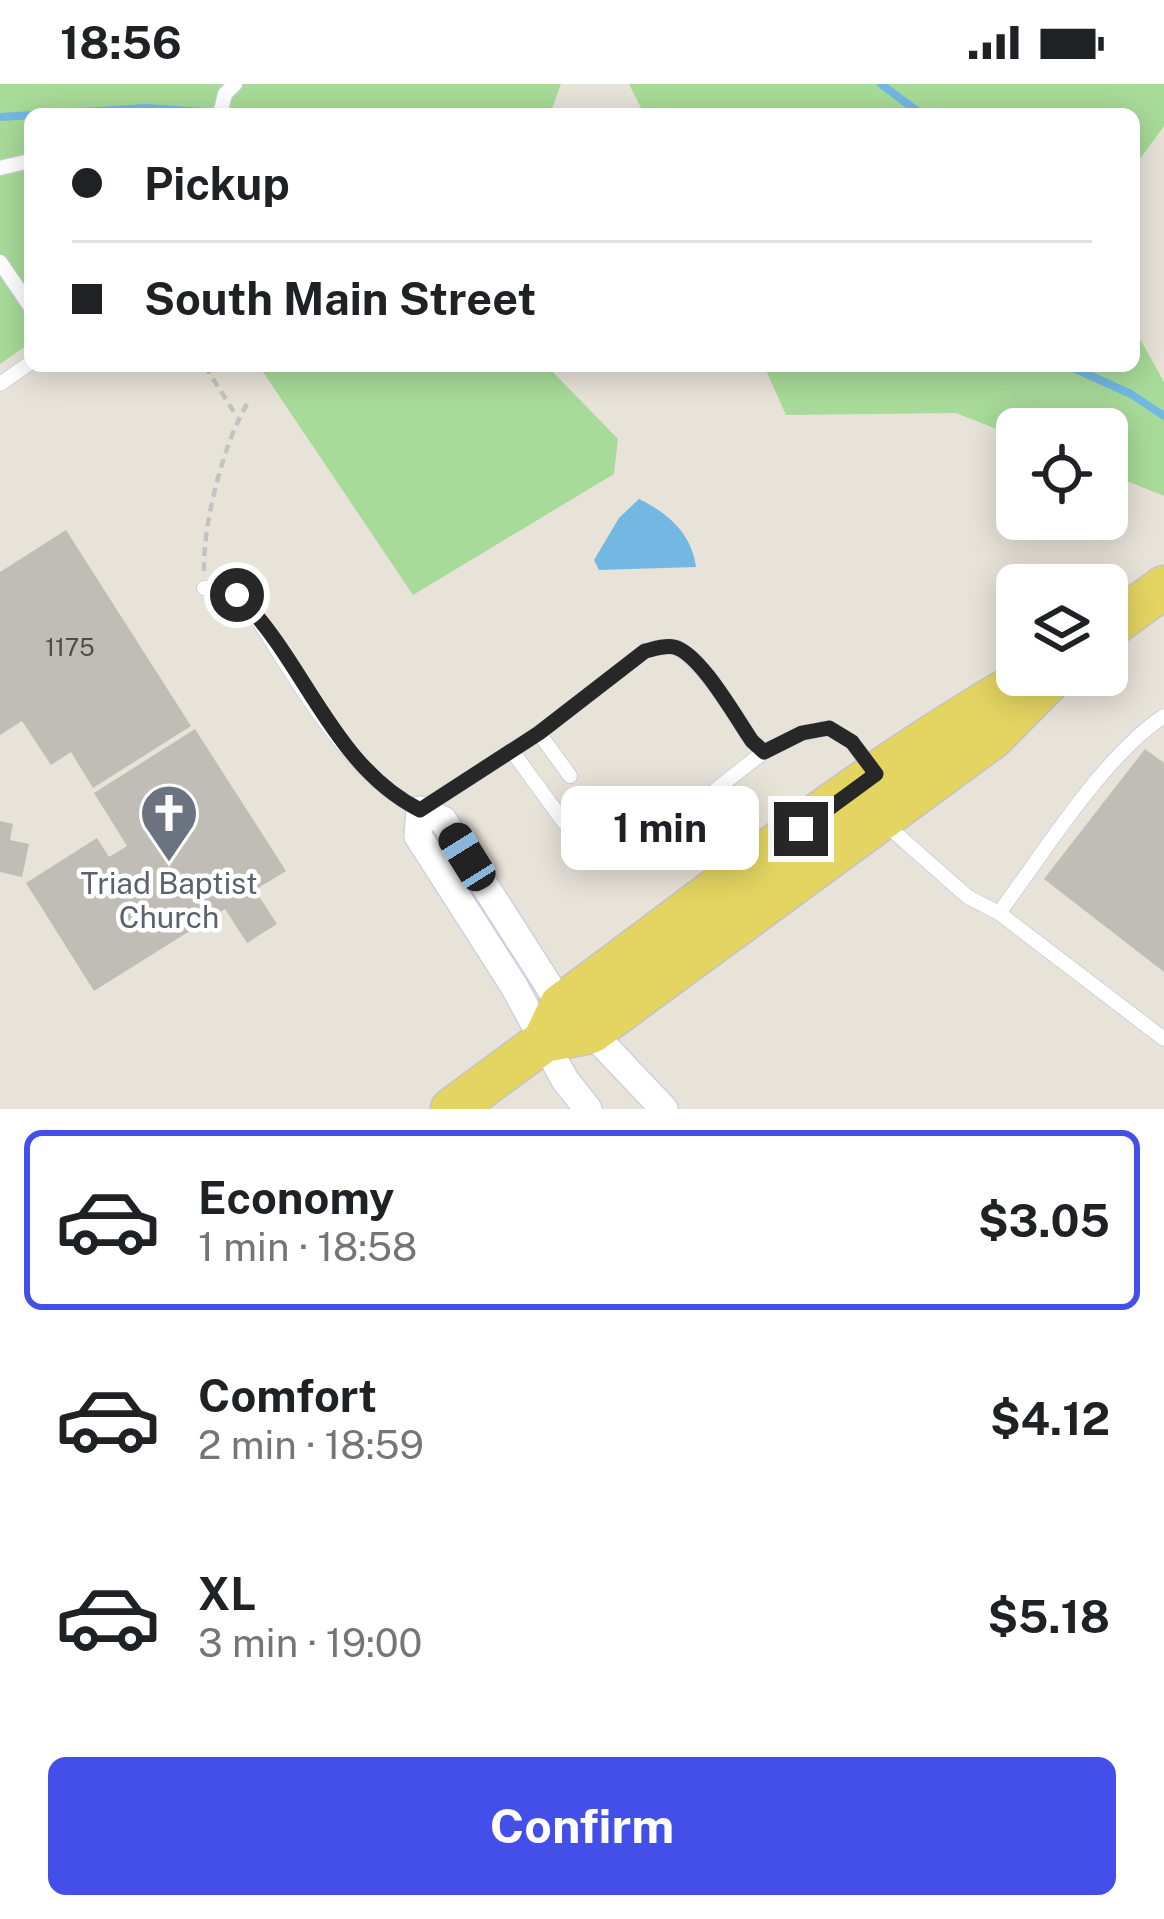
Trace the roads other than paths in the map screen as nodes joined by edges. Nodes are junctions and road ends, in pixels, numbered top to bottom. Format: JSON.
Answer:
{"nodes":[{"id":1,"x":0,"y":262,"type":"edge"},
{"id":2,"x":24,"y":297,"type":"edge"},
{"id":3,"x":1164,"y":587,"type":"edge"},
{"id":4,"x":204,"y":588,"type":"road end"},
{"id":5,"x":1128,"y":613,"type":"edge"},
{"id":6,"x":996,"y":696,"type":"edge"},
{"id":7,"x":1033,"y":696,"type":"edge"},
{"id":8,"x":1164,"y":716,"type":"edge"},
{"id":9,"x":539,"y":733,"type":"junction"},
{"id":10,"x":512,"y":751,"type":"junction"},
{"id":11,"x":764,"y":752,"type":"junction"},
{"id":12,"x":876,"y":774,"type":"junction"},
{"id":13,"x":569,"y":776,"type":"dead end"},
{"id":14,"x":590,"y":806,"type":"dead end"},
{"id":15,"x":420,"y":810,"type":"junction"},
{"id":16,"x":880,"y":819,"type":"junction"},
{"id":17,"x":632,"y":848,"type":"junction"},
{"id":18,"x":999,"y":913,"type":"junction"},
{"id":19,"x":565,"y":1026,"type":"junction"},
{"id":20,"x":1164,"y":1039,"type":"edge"},
{"id":21,"x":452,"y":1109,"type":"edge"},
{"id":22,"x":588,"y":1109,"type":"edge"},
{"id":23,"x":664,"y":1109,"type":"edge"}],
"edges":[{"from":1,"to":2,"type":"lane"},
{"from":3,"to":5,"type":"main road"},
{"from":4,"to":15,"type":"lane"},
{"from":6,"to":12,"type":"main road"},
{"from":7,"to":16,"type":"main road"},
{"from":8,"to":18,"type":"lane"},
{"from":9,"to":10,"type":"lane"},
{"from":9,"to":11,"type":"lane"},
{"from":9,"to":13,"type":"lane"},
{"from":10,"to":15,"type":"lane"},
{"from":10,"to":17,"type":"lane"},
{"from":11,"to":12,"type":"lane"},
{"from":11,"to":17,"type":"lane"},
{"from":12,"to":19,"type":"main road"},
{"from":14,"to":17,"type":"lane"},
{"from":15,"to":19,"type":"street"},
{"from":15,"to":19,"type":"street"},
{"from":16,"to":18,"type":"lane"},
{"from":16,"to":19,"type":"main road"},
{"from":18,"to":20,"type":"lane"},
{"from":19,"to":21,"type":"main road"},
{"from":19,"to":22,"type":"street"},
{"from":19,"to":23,"type":"street"}]}
